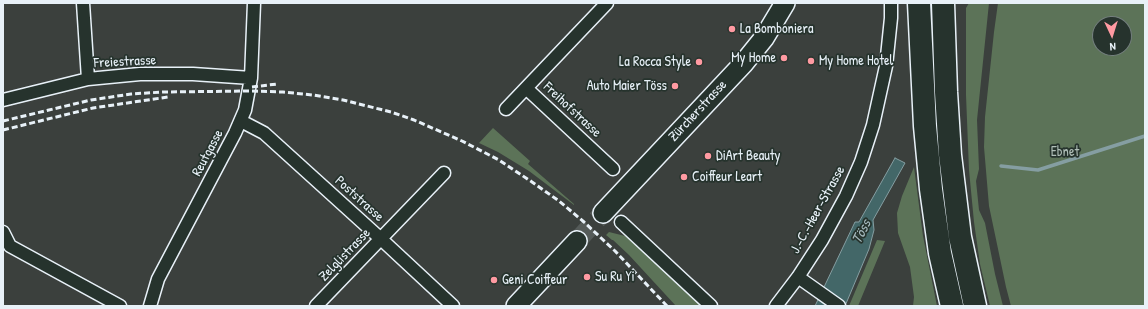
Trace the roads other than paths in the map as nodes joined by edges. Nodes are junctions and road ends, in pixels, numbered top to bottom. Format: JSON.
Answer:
{"nodes":[{"id":1,"x":84,"y":3,"type":"edge"},
{"id":2,"x":254,"y":3,"type":"edge"},
{"id":3,"x":607,"y":3,"type":"edge"},
{"id":4,"x":785,"y":3,"type":"edge"},
{"id":5,"x":891,"y":3,"type":"edge"},
{"id":6,"x":919,"y":3,"type":"edge"},
{"id":7,"x":943,"y":3,"type":"edge"},
{"id":8,"x":958,"y":3,"type":"edge"},
{"id":9,"x":251,"y":78,"type":"junction"},
{"id":10,"x":88,"y":79,"type":"junction"},
{"id":11,"x":526,"y":88,"type":"junction"},
{"id":12,"x":3,"y":100,"type":"edge"},
{"id":13,"x":506,"y":109,"type":"dead end"},
{"id":14,"x":241,"y":121,"type":"junction"},
{"id":15,"x":948,"y":124,"type":"junction"},
{"id":16,"x":613,"y":169,"type":"dead end"},
{"id":17,"x":444,"y":173,"type":"dead end"},
{"id":18,"x":603,"y":213,"type":"tunnel mouth"},
{"id":19,"x":621,"y":222,"type":"dead end"},
{"id":20,"x":3,"y":232,"type":"edge"},
{"id":21,"x":381,"y":239,"type":"junction"},
{"id":22,"x":577,"y":241,"type":"tunnel mouth"},
{"id":23,"x":5,"y":248,"type":"edge"},
{"id":24,"x":798,"y":277,"type":"junction"},
{"id":25,"x":120,"y":306,"type":"edge"},
{"id":26,"x":150,"y":306,"type":"edge"},
{"id":27,"x":316,"y":306,"type":"edge"},
{"id":28,"x":453,"y":306,"type":"edge"},
{"id":29,"x":516,"y":306,"type":"edge"},
{"id":30,"x":711,"y":306,"type":"edge"},
{"id":31,"x":776,"y":306,"type":"edge"},
{"id":32,"x":839,"y":306,"type":"edge"},
{"id":33,"x":952,"y":306,"type":"edge"},
{"id":34,"x":975,"y":306,"type":"edge"}],
"edges":[{"from":1,"to":10,"type":"street"},
{"from":2,"to":9,"type":"street","name":"Reutgasse"},
{"from":3,"to":11,"type":"street","name":"Freihofstrasse"},
{"from":4,"to":18,"type":"main road","name":"Zürcherstrasse"},
{"from":5,"to":24,"type":"street","name":"J.-C.-Heer-Strasse"},
{"from":6,"to":33,"type":"highway"},
{"from":7,"to":15,"type":"highway"},
{"from":8,"to":15,"type":"highway"},
{"from":9,"to":10,"type":"street","name":"Freiestrasse"},
{"from":9,"to":14,"type":"street","name":"Reutgasse"},
{"from":10,"to":12,"type":"street","name":"Freiestrasse"},
{"from":11,"to":13,"type":"street"},
{"from":11,"to":16,"type":"street","name":"Freihofstrasse"},
{"from":14,"to":21,"type":"street","name":"Poststrasse"},
{"from":14,"to":26,"type":"street","name":"Reutgasse"},
{"from":15,"to":34,"type":"highway"},
{"from":17,"to":21,"type":"street","name":"Zelglistrasse"},
{"from":19,"to":30,"type":"street"},
{"from":20,"to":23,"type":"street"},
{"from":21,"to":27,"type":"street","name":"Zelglistrasse"},
{"from":21,"to":28,"type":"street","name":"Poststrasse"},
{"from":22,"to":29,"type":"main road"},
{"from":23,"to":25,"type":"street"},
{"from":24,"to":31,"type":"street","name":"J.-C.-Heer-Strasse"},
{"from":24,"to":32,"type":"street"}]}
